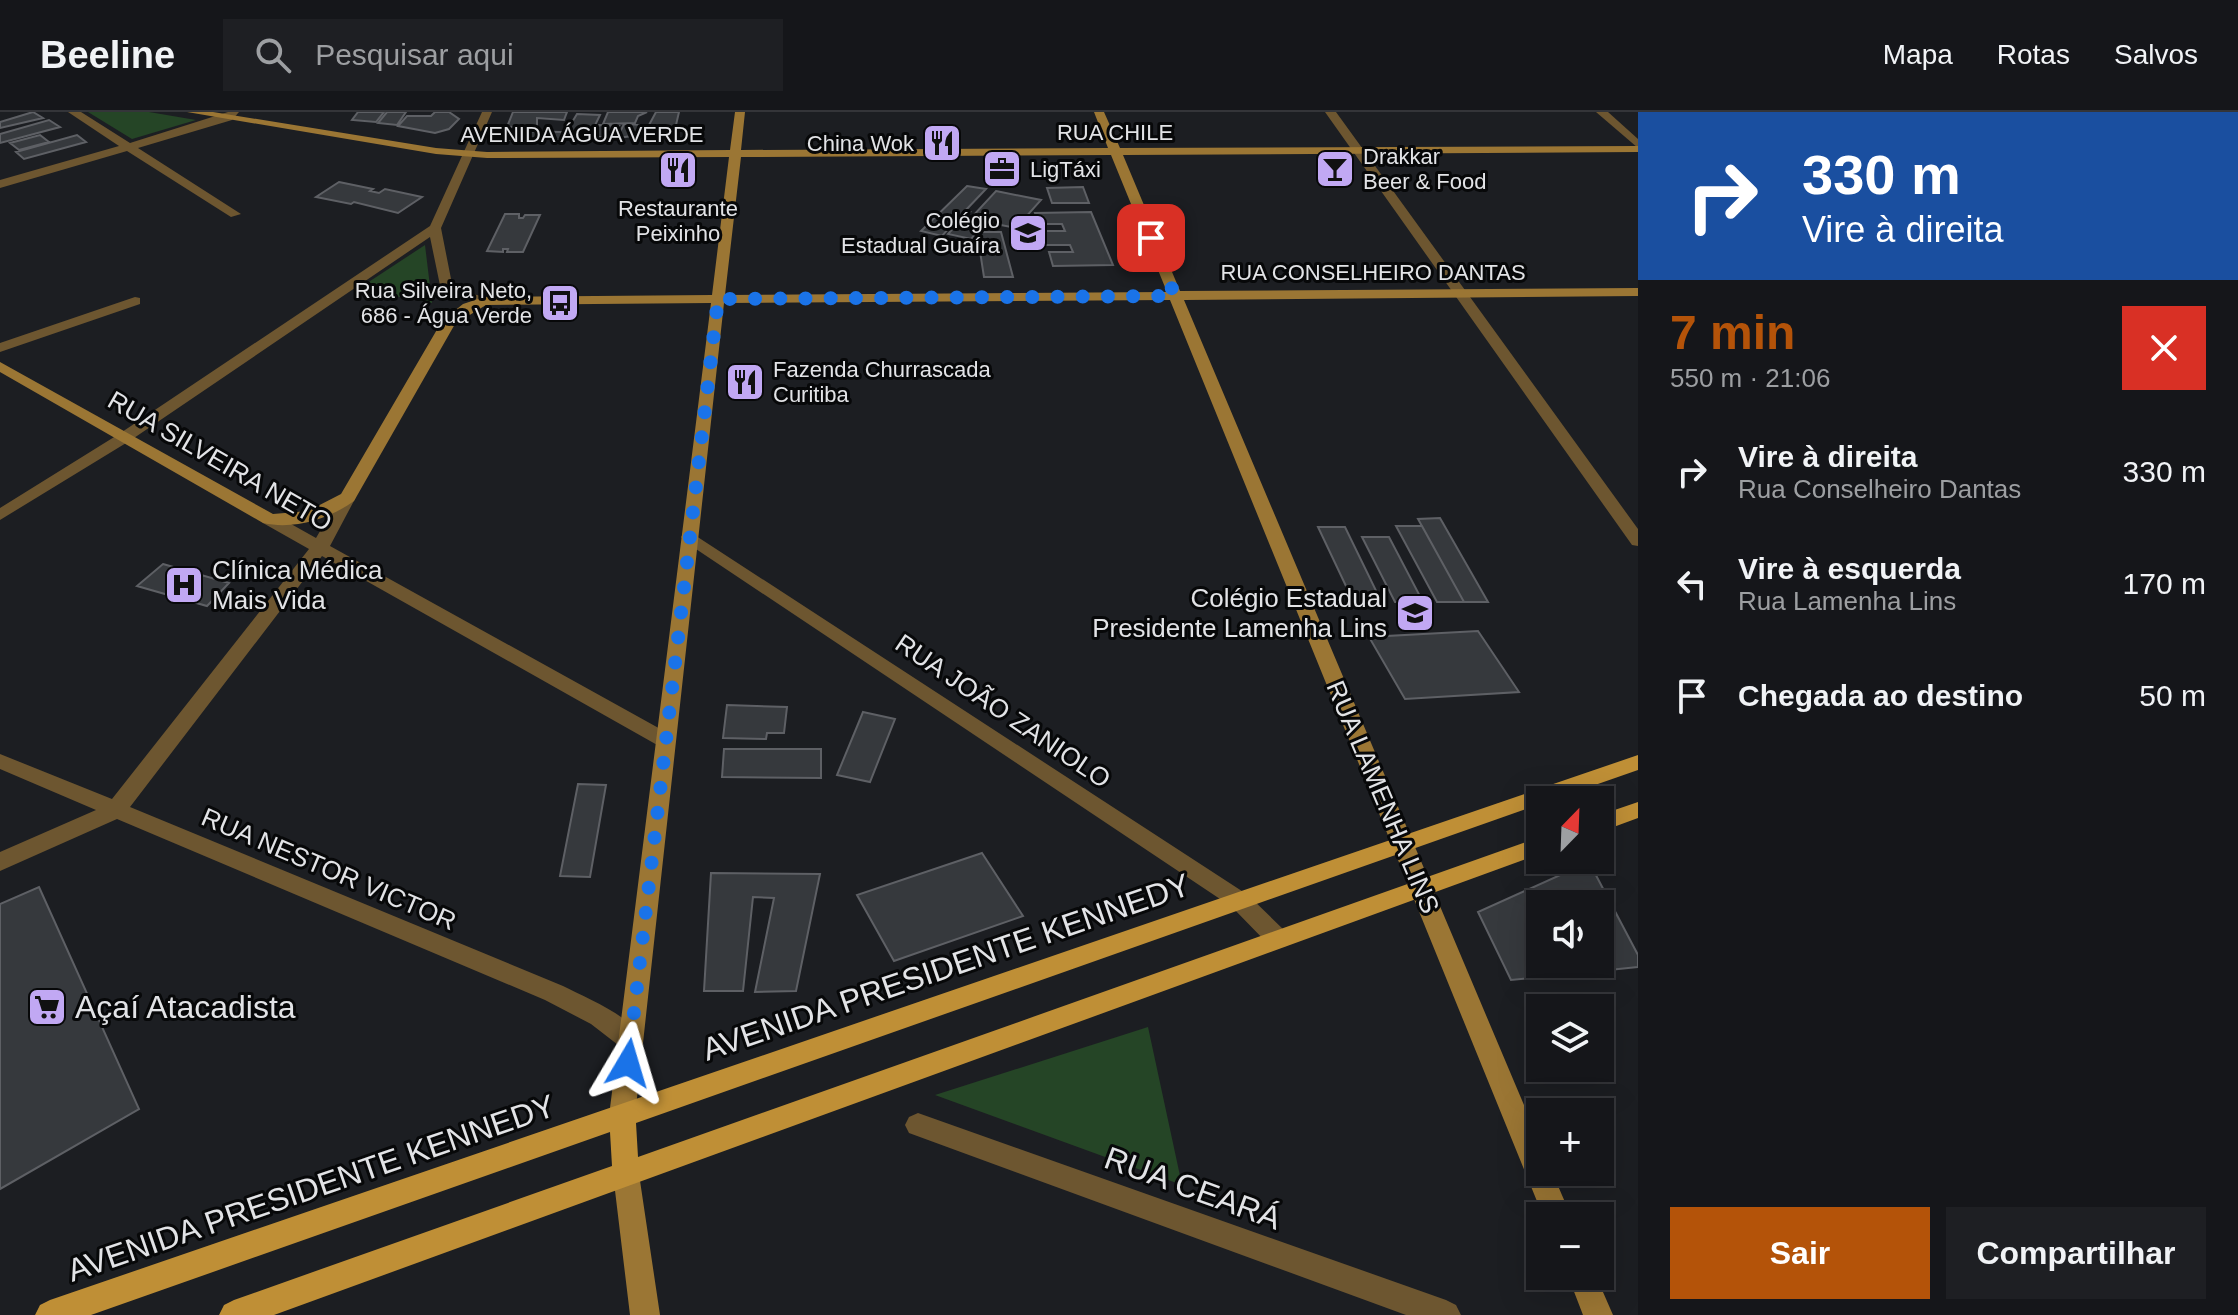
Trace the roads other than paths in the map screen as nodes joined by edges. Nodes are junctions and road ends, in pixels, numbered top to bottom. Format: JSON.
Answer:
{"nodes":[{"id":1,"x":73,"y":112,"type":"edge"},
{"id":2,"x":192,"y":112,"type":"edge"},
{"id":3,"x":487,"y":112,"type":"edge"},
{"id":4,"x":740,"y":112,"type":"edge"},
{"id":5,"x":1099,"y":112,"type":"edge"},
{"id":6,"x":1330,"y":112,"type":"edge"},
{"id":7,"x":1601,"y":112,"type":"edge"},
{"id":8,"x":231,"y":115,"type":"edge"},
{"id":9,"x":128,"y":147,"type":"junction"},
{"id":10,"x":1638,"y":147,"type":"edge"},
{"id":11,"x":1358,"y":151,"type":"junction"},
{"id":12,"x":1116,"y":152,"type":"junction"},
{"id":13,"x":468,"y":154,"type":"junction"},
{"id":14,"x":736,"y":154,"type":"junction"},
{"id":15,"x":0,"y":184,"type":"edge"},
{"id":16,"x":235,"y":214,"type":"dead end"},
{"id":17,"x":435,"y":228,"type":"junction"},
{"id":18,"x":1638,"y":292,"type":"edge"},
{"id":19,"x":1461,"y":294,"type":"junction"},
{"id":20,"x":1175,"y":296,"type":"junction"},
{"id":21,"x":718,"y":299,"type":"junction"},
{"id":22,"x":135,"y":301,"type":"dead end"},
{"id":23,"x":484,"y":301,"type":"junction"},
{"id":24,"x":0,"y":348,"type":"edge"},
{"id":25,"x":0,"y":366,"type":"edge"},
{"id":26,"x":125,"y":437,"type":"junction"},
{"id":27,"x":348,"y":497,"type":"junction"},
{"id":28,"x":0,"y":515,"type":"edge"},
{"id":29,"x":269,"y":519,"type":"junction"},
{"id":30,"x":690,"y":537,"type":"junction"},
{"id":31,"x":1638,"y":541,"type":"edge"},
{"id":32,"x":320,"y":547,"type":"junction"},
{"id":33,"x":666,"y":741,"type":"junction"},
{"id":34,"x":0,"y":761,"type":"edge"},
{"id":35,"x":1638,"y":762,"type":"edge"},
{"id":36,"x":116,"y":810,"type":"junction"},
{"id":37,"x":1638,"y":810,"type":"edge"},
{"id":38,"x":1614,"y":819,"type":"edge"},
{"id":39,"x":1403,"y":844,"type":"junction"},
{"id":40,"x":1526,"y":850,"type":"edge"},
{"id":41,"x":0,"y":862,"type":"edge"},
{"id":42,"x":1421,"y":888,"type":"junction"},
{"id":43,"x":1240,"y":901,"type":"junction"},
{"id":44,"x":1278,"y":939,"type":"junction"},
{"id":45,"x":631,"y":1040,"type":"junction"},
{"id":46,"x":622,"y":1116,"type":"junction"},
{"id":47,"x":918,"y":1125,"type":"dead end"},
{"id":48,"x":626,"y":1174,"type":"junction"},
{"id":49,"x":1551,"y":1202,"type":"edge"},
{"id":50,"x":1588,"y":1290,"type":"edge"},
{"id":51,"x":269,"y":1308,"type":"edge"},
{"id":52,"x":50,"y":1315,"type":"edge"},
{"id":53,"x":234,"y":1315,"type":"edge"},
{"id":54,"x":645,"y":1315,"type":"edge"},
{"id":55,"x":1446,"y":1315,"type":"edge"},
{"id":56,"x":1598,"y":1315,"type":"edge"}],
"edges":[{"from":1,"to":9,"type":"street"},
{"from":2,"to":8,"type":"main road","name":"AVENIDA ÁGUA VERDE"},
{"from":3,"to":13,"type":"street"},
{"from":4,"to":14,"type":"main road"},
{"from":5,"to":12,"type":"main road","name":"RUA LAMENHA LINS"},
{"from":6,"to":11,"type":"street"},
{"from":7,"to":10,"type":"street"},
{"from":8,"to":9,"type":"street"},
{"from":8,"to":13,"type":"main road","name":"AVENIDA ÁGUA VERDE"},
{"from":9,"to":15,"type":"street"},
{"from":9,"to":16,"type":"street"},
{"from":10,"to":11,"type":"main road","name":"RUA CHILE"},
{"from":11,"to":12,"type":"main road","name":"RUA CHILE"},
{"from":11,"to":19,"type":"street"},
{"from":12,"to":14,"type":"main road","name":"RUA CHILE"},
{"from":12,"to":20,"type":"main road","name":"RUA LAMENHA LINS"},
{"from":13,"to":14,"type":"main road","name":"AVENIDA ÁGUA VERDE"},
{"from":13,"to":17,"type":"street"},
{"from":14,"to":21,"type":"main road"},
{"from":17,"to":23,"type":"street"},
{"from":17,"to":26,"type":"street"},
{"from":18,"to":19,"type":"main road","name":"RUA CONSELHEIRO DANTAS"},
{"from":19,"to":20,"type":"main road","name":"RUA CONSELHEIRO DANTAS"},
{"from":19,"to":31,"type":"street"},
{"from":20,"to":21,"type":"main road","name":"RUA CONSELHEIRO DANTAS"},
{"from":20,"to":39,"type":"main road","name":"RUA LAMENHA LINS"},
{"from":21,"to":23,"type":"main road","name":"RUA CONSELHEIRO DANTAS"},
{"from":21,"to":30,"type":"main road"},
{"from":22,"to":24,"type":"street"},
{"from":23,"to":27,"type":"main road"},
{"from":25,"to":26,"type":"main road","name":"RUA SILVEIRA NETO"},
{"from":26,"to":28,"type":"street"},
{"from":26,"to":29,"type":"main road","name":"RUA SILVEIRA NETO"},
{"from":27,"to":29,"type":"main road"},
{"from":27,"to":32,"type":"street"},
{"from":29,"to":32,"type":"street","name":"RUA SILVEIRA NETO"},
{"from":30,"to":33,"type":"main road"},
{"from":30,"to":43,"type":"street","name":"RUA JOÃO ZANIOLO"},
{"from":32,"to":33,"type":"street","name":"RUA SILVEIRA NETO"},
{"from":32,"to":36,"type":"street"},
{"from":33,"to":45,"type":"main road"},
{"from":34,"to":36,"type":"street","name":"RUA NESTOR VICTOR"},
{"from":35,"to":39,"type":"main road","name":"AVENIDA PRESIDENTE KENNEDY"},
{"from":36,"to":41,"type":"street"},
{"from":36,"to":45,"type":"street","name":"RUA NESTOR VICTOR"},
{"from":37,"to":38,"type":"main road"},
{"from":39,"to":42,"type":"main road","name":"RUA LAMENHA LINS"},
{"from":39,"to":43,"type":"main road","name":"AVENIDA PRESIDENTE KENNEDY"},
{"from":40,"to":42,"type":"main road"},
{"from":42,"to":44,"type":"main road"},
{"from":42,"to":49,"type":"main road","name":"RUA LAMENHA LINS"},
{"from":43,"to":44,"type":"street","name":"RUA JOÃO ZANIOLO"},
{"from":43,"to":46,"type":"main road","name":"AVENIDA PRESIDENTE KENNEDY"},
{"from":44,"to":48,"type":"main road"},
{"from":45,"to":46,"type":"main road"},
{"from":46,"to":48,"type":"main road"},
{"from":46,"to":52,"type":"main road","name":"AVENIDA PRESIDENTE KENNEDY"},
{"from":47,"to":55,"type":"street","name":"RUA CEARÁ"},
{"from":48,"to":51,"type":"main road"},
{"from":48,"to":54,"type":"main road"},
{"from":50,"to":56,"type":"main road"},
{"from":51,"to":53,"type":"main road"}]}
